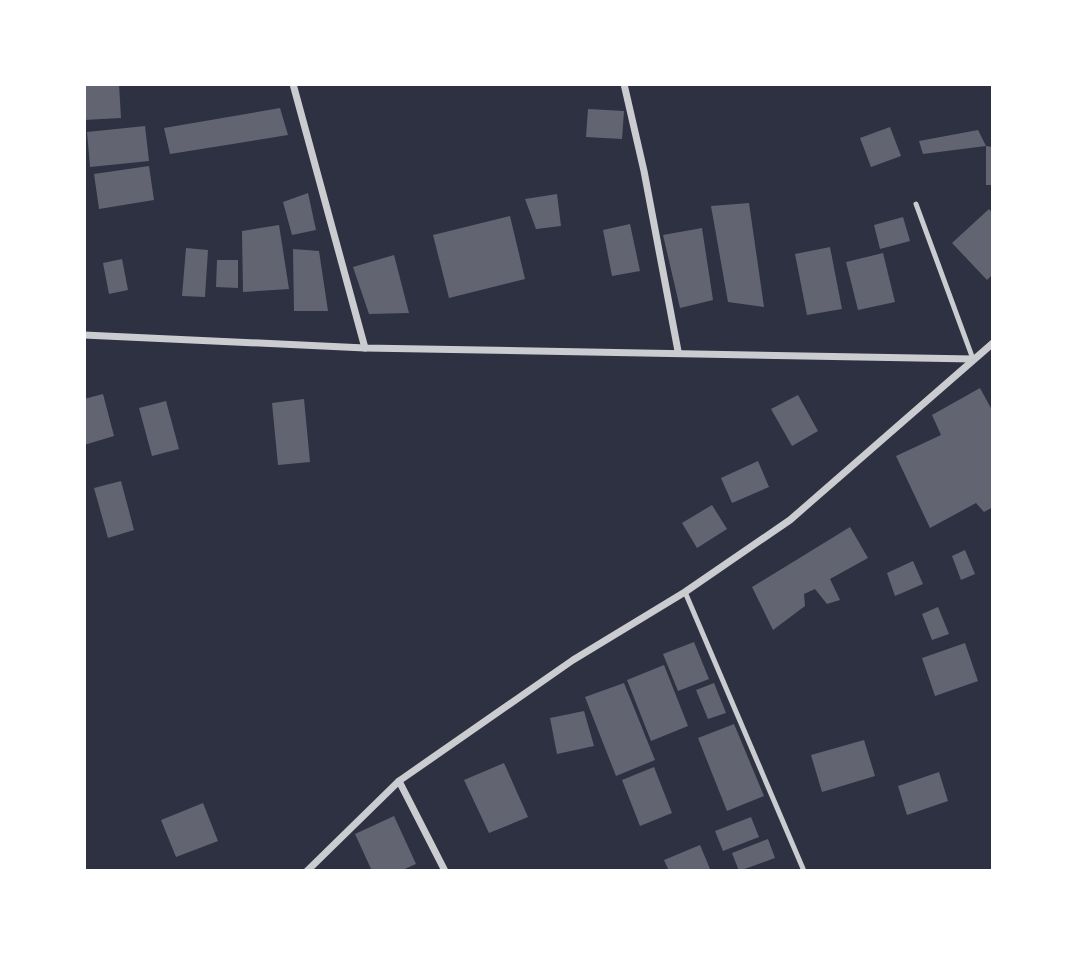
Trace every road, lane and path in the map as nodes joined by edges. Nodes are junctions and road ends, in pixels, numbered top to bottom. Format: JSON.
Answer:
{"nodes":[{"id":1,"x":293,"y":84,"type":"edge"},
{"id":2,"x":624,"y":84,"type":"edge"},
{"id":3,"x":916,"y":204,"type":"dead end"},
{"id":4,"x":84,"y":335,"type":"edge"},
{"id":5,"x":993,"y":343,"type":"edge"},
{"id":6,"x":365,"y":348,"type":"junction"},
{"id":7,"x":678,"y":351,"type":"junction"},
{"id":8,"x":973,"y":359,"type":"junction"},
{"id":9,"x":685,"y":592,"type":"junction"},
{"id":10,"x":398,"y":781,"type":"junction"},
{"id":11,"x":307,"y":871,"type":"edge"},
{"id":12,"x":445,"y":871,"type":"edge"},
{"id":13,"x":804,"y":871,"type":"edge"}],
"edges":[{"from":1,"to":6,"type":"street"},
{"from":2,"to":7,"type":"street"},
{"from":3,"to":8,"type":"lane"},
{"from":4,"to":6,"type":"street"},
{"from":5,"to":8,"type":"street"},
{"from":6,"to":7,"type":"street"},
{"from":7,"to":8,"type":"street"},
{"from":8,"to":9,"type":"street"},
{"from":9,"to":10,"type":"street"},
{"from":9,"to":13,"type":"lane"},
{"from":10,"to":11,"type":"street"},
{"from":10,"to":12,"type":"street"}]}
